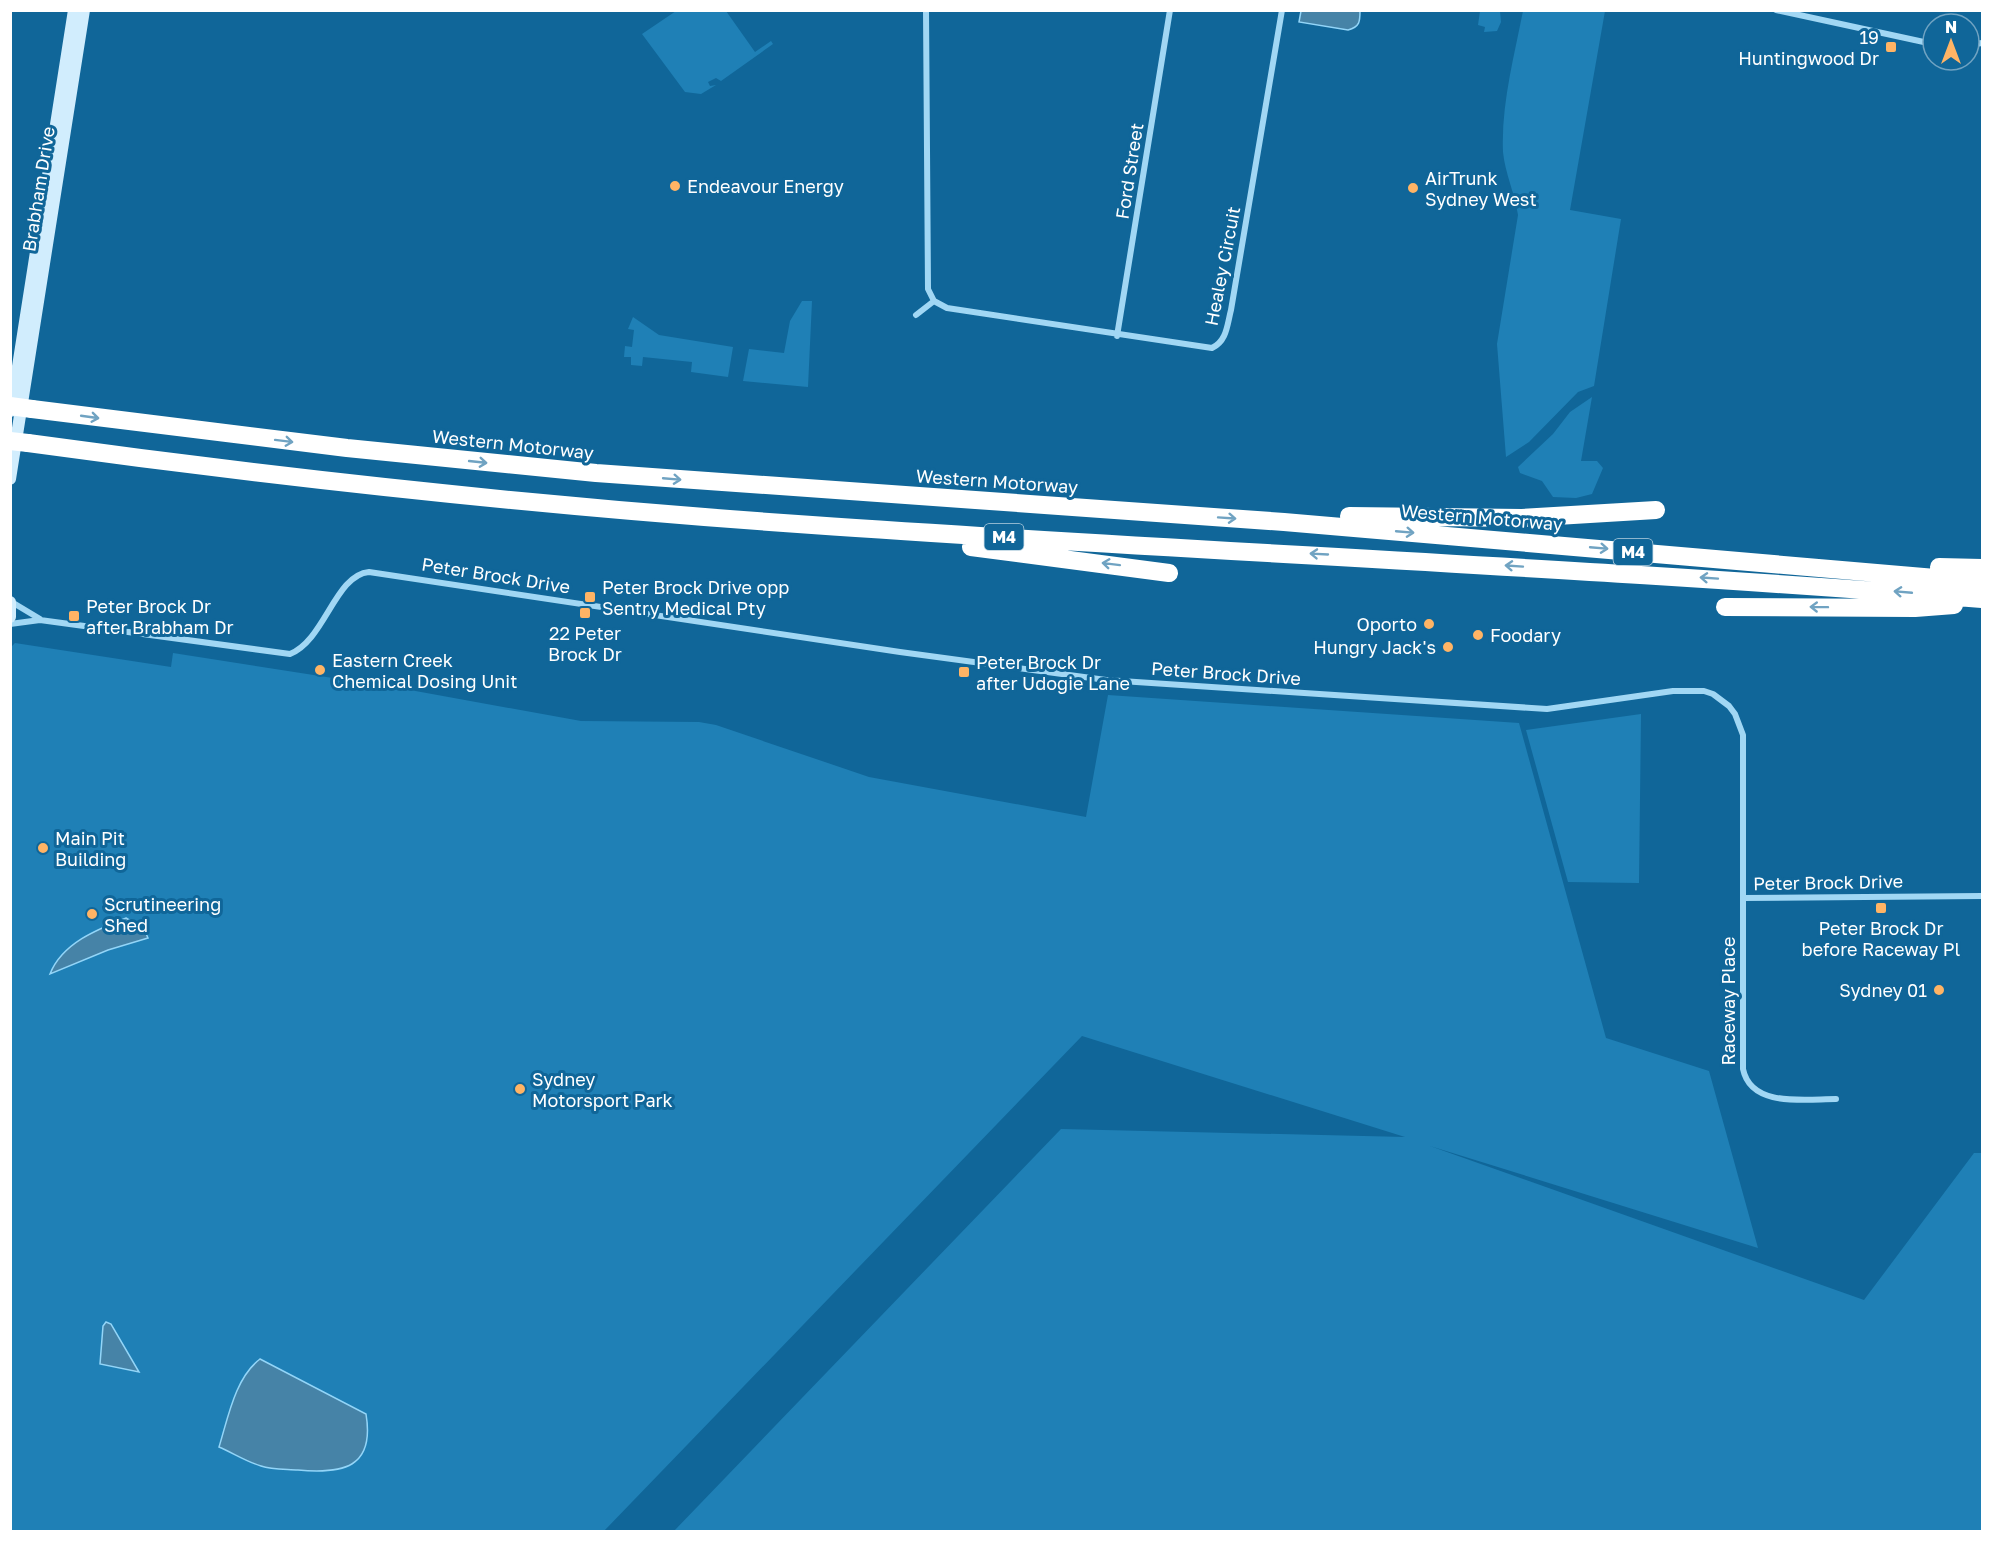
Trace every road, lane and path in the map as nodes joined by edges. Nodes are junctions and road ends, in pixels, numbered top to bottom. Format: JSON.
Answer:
{"nodes":[{"id":1,"x":74,"y":10,"type":"edge"},
{"id":2,"x":84,"y":10,"type":"edge"},
{"id":3,"x":926,"y":10,"type":"edge"},
{"id":4,"x":1170,"y":10,"type":"edge"},
{"id":5,"x":1282,"y":10,"type":"edge"},
{"id":6,"x":1776,"y":10,"type":"edge"},
{"id":7,"x":1795,"y":13,"type":"edge"},
{"id":8,"x":1921,"y":41,"type":"edge"},
{"id":9,"x":934,"y":301,"type":"junction"},
{"id":10,"x":916,"y":315,"type":"dead end"},
{"id":11,"x":1117,"y":336,"type":"junction"},
{"id":12,"x":10,"y":406,"type":"edge"},
{"id":13,"x":10,"y":412,"type":"edge"},
{"id":14,"x":19,"y":442,"type":"edge"},
{"id":15,"x":10,"y":479,"type":"edge"},
{"id":16,"x":1656,"y":510,"type":"dead end"},
{"id":17,"x":1284,"y":522,"type":"junction"},
{"id":18,"x":809,"y":525,"type":"junction"},
{"id":19,"x":1796,"y":567,"type":"junction"},
{"id":20,"x":1983,"y":568,"type":"edge"},
{"id":21,"x":1169,"y":573,"type":"dead end"},
{"id":22,"x":1983,"y":582,"type":"edge"},
{"id":23,"x":1983,"y":599,"type":"edge"},
{"id":24,"x":10,"y":602,"type":"edge"},
{"id":25,"x":1983,"y":603,"type":"edge"},
{"id":26,"x":1725,"y":607,"type":"dead end"},
{"id":27,"x":10,"y":617,"type":"edge"},
{"id":28,"x":40,"y":620,"type":"junction"},
{"id":29,"x":10,"y":624,"type":"edge"},
{"id":30,"x":1983,"y":896,"type":"edge"},
{"id":31,"x":1743,"y":898,"type":"junction"},
{"id":32,"x":1836,"y":1099,"type":"dead end"}],
"edges":[{"from":1,"to":13,"type":"main road","name":"Brabham Drive"},
{"from":2,"to":15,"type":"main road","name":"Brabham Drive"},
{"from":3,"to":9,"type":"street"},
{"from":4,"to":11,"type":"street","name":"Ford Street"},
{"from":5,"to":11,"type":"street","name":"Healey Circuit"},
{"from":6,"to":7,"type":"street"},
{"from":7,"to":8,"type":"street"},
{"from":9,"to":10,"type":"street"},
{"from":9,"to":11,"type":"street","name":"Healey Circuit"},
{"from":12,"to":17,"type":"highway","name":"Western Motorway","number":"M4","one_way":true,"bridge":true},
{"from":14,"to":18,"type":"highway","number":"M4"},
{"from":16,"to":17,"type":"highway"},
{"from":17,"to":19,"type":"highway","name":"Western Motorway","number":"M4","one_way":true},
{"from":21,"to":18,"type":"highway","one_way":true},
{"from":23,"to":18,"type":"highway","number":"M4","one_way":true},
{"from":19,"to":20,"type":"highway"},
{"from":19,"to":22,"type":"highway","name":"Western Motorway","number":"M4"},
{"from":24,"to":27,"type":"main road"},
{"from":24,"to":28,"type":"street","name":"Peter Brock Drive"},
{"from":25,"to":26,"type":"highway","one_way":true},
{"from":28,"to":29,"type":"street","name":"Peter Brock Drive"},
{"from":28,"to":31,"type":"street","name":"Peter Brock Drive"},
{"from":30,"to":31,"type":"street","name":"Peter Brock Drive"},
{"from":31,"to":32,"type":"street","name":"Raceway Place"}]}
